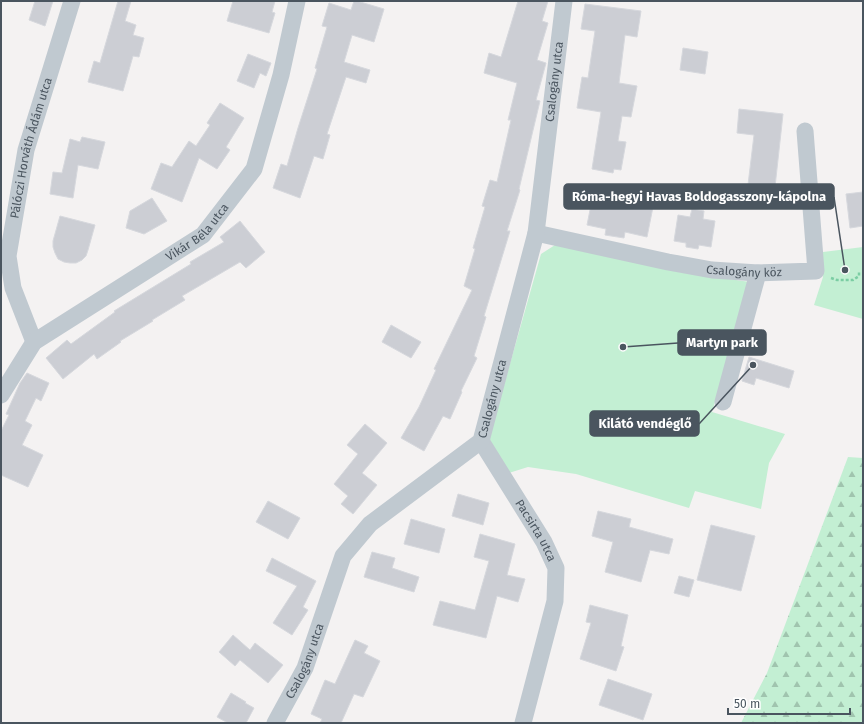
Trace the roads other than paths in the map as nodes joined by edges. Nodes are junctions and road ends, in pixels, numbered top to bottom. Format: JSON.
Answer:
{"nodes":[{"id":1,"x":72,"y":1,"type":"edge"},
{"id":2,"x":296,"y":1,"type":"edge"},
{"id":3,"x":564,"y":1,"type":"edge"},
{"id":4,"x":805,"y":131,"type":"dead end"},
{"id":5,"x":536,"y":233,"type":"junction"},
{"id":6,"x":758,"y":273,"type":"junction"},
{"id":7,"x":34,"y":342,"type":"junction"},
{"id":8,"x":1,"y":394,"type":"edge"},
{"id":9,"x":723,"y":402,"type":"dead end"},
{"id":10,"x":481,"y":441,"type":"junction"},
{"id":11,"x":275,"y":723,"type":"edge"},
{"id":12,"x":523,"y":723,"type":"edge"}],
"edges":[{"from":1,"to":7,"type":"street","name":"Pálóczi Horváth Ádám utca"},
{"from":2,"to":7,"type":"street","name":"Vikár Béla utca"},
{"from":3,"to":5,"type":"street","name":"Csalogány utca"},
{"from":4,"to":6,"type":"street","name":"Csalogány köz"},
{"from":5,"to":6,"type":"street","name":"Csalogány köz"},
{"from":5,"to":10,"type":"street","name":"Csalogány utca"},
{"from":6,"to":9,"type":"street"},
{"from":7,"to":8,"type":"street","name":"Vikár Béla utca"},
{"from":10,"to":11,"type":"street","name":"Csalogány utca"},
{"from":10,"to":12,"type":"street","name":"Pacsirta utca"}]}
